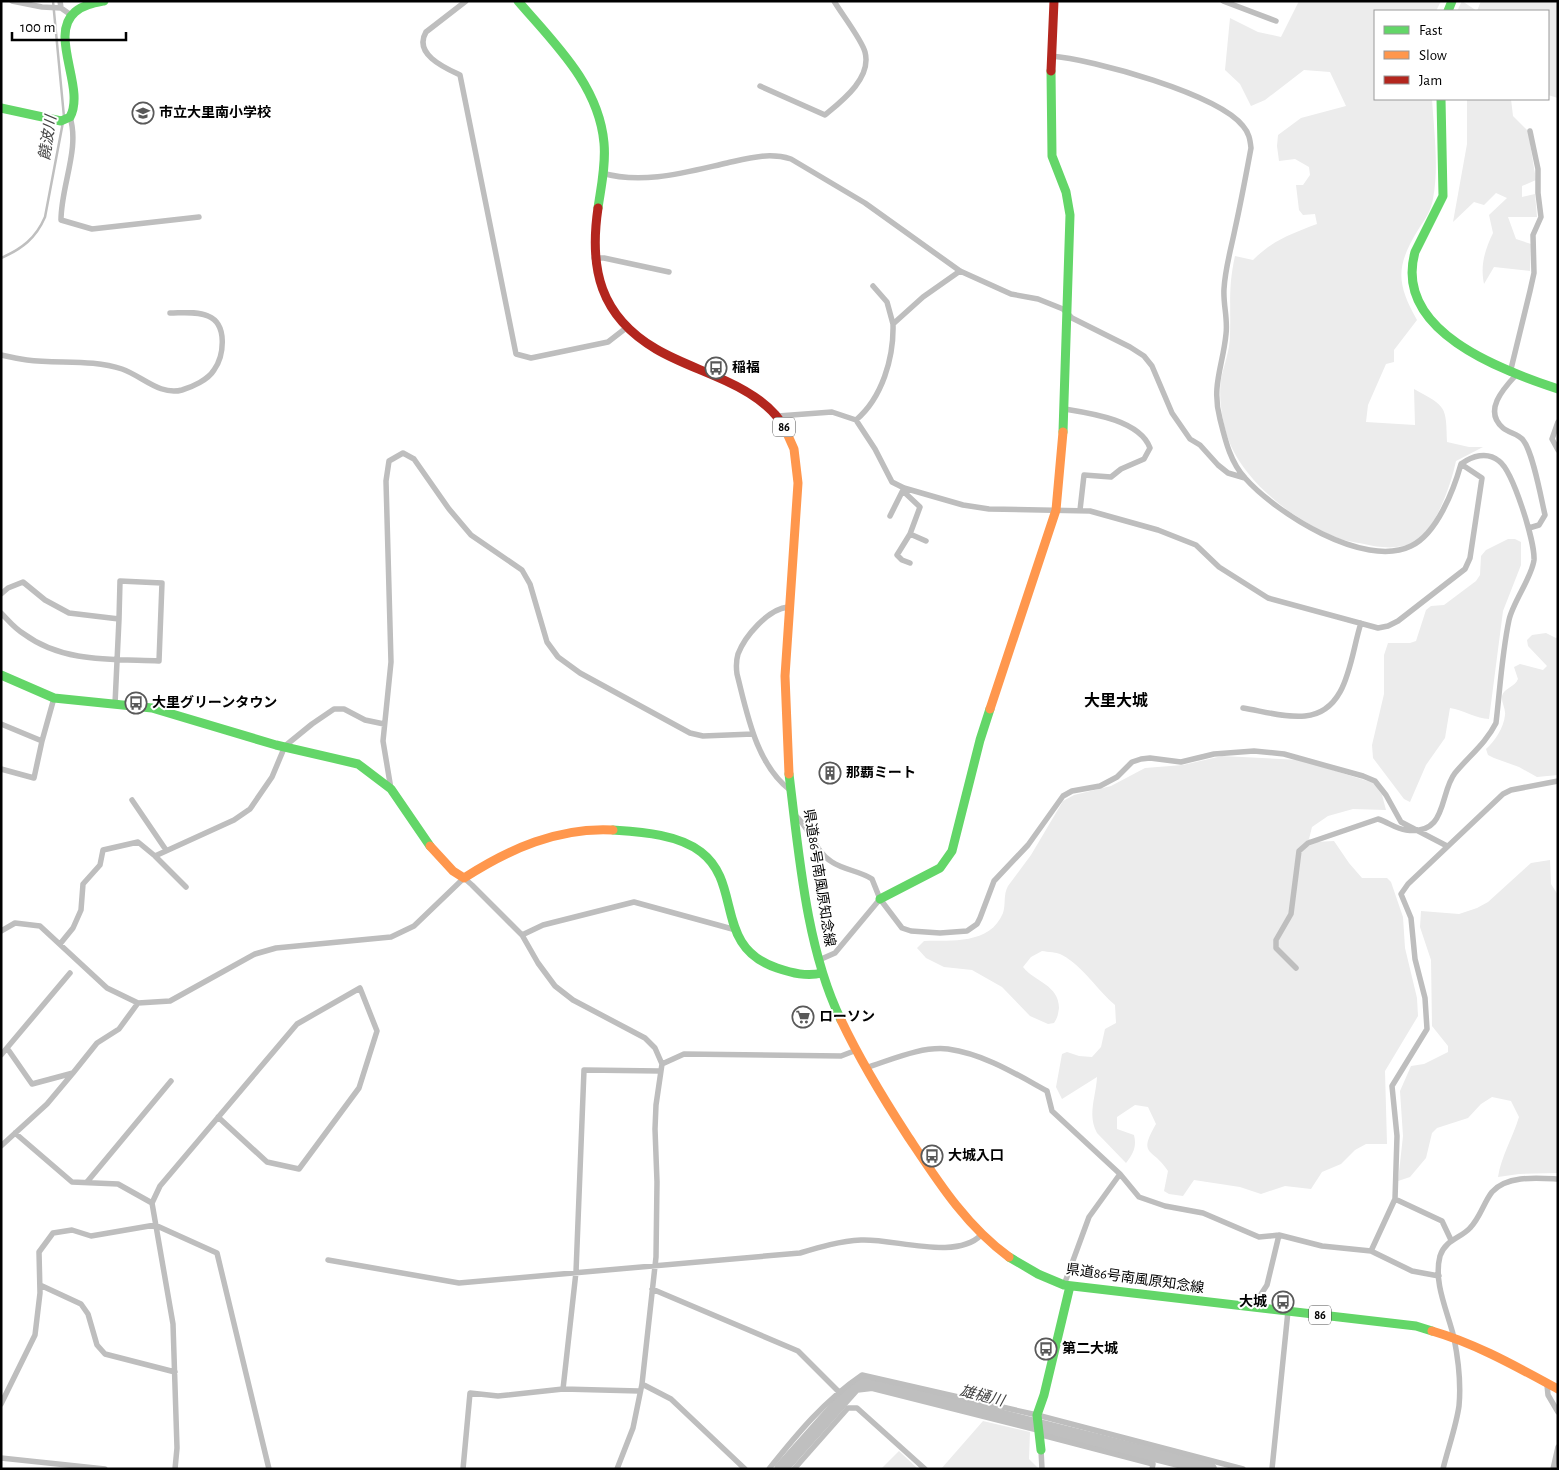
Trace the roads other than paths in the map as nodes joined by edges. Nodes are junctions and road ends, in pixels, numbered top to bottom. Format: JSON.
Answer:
{"nodes":[{"id":1,"x":12,"y":1,"type":"edge"},
{"id":2,"x":104,"y":1,"type":"edge"},
{"id":3,"x":466,"y":1,"type":"edge"},
{"id":4,"x":518,"y":1,"type":"edge"},
{"id":5,"x":834,"y":1,"type":"edge"},
{"id":6,"x":1054,"y":1,"type":"edge"},
{"id":7,"x":1223,"y":1,"type":"edge"},
{"id":8,"x":59,"y":5,"type":"edge"},
{"id":9,"x":71,"y":15,"type":"junction"},
{"id":10,"x":1276,"y":21,"type":"dead end"},
{"id":11,"x":1051,"y":56,"type":"junction"},
{"id":12,"x":760,"y":86,"type":"dead end"},
{"id":13,"x":1441,"y":100,"type":"edge"},
{"id":14,"x":1,"y":108,"type":"edge"},
{"id":15,"x":70,"y":117,"type":"junction"},
{"id":16,"x":1530,"y":131,"type":"dead end"},
{"id":17,"x":602,"y":173,"type":"junction"},
{"id":18,"x":199,"y":216,"type":"dead end"},
{"id":19,"x":594,"y":258,"type":"junction"},
{"id":20,"x":960,"y":271,"type":"junction"},
{"id":21,"x":669,"y":272,"type":"dead end"},
{"id":22,"x":873,"y":286,"type":"dead end"},
{"id":23,"x":170,"y":313,"type":"dead end"},
{"id":24,"x":1067,"y":314,"type":"junction"},
{"id":25,"x":893,"y":324,"type":"junction"},
{"id":26,"x":626,"y":328,"type":"junction"},
{"id":27,"x":1,"y":355,"type":"edge"},
{"id":28,"x":1513,"y":374,"type":"junction"},
{"id":29,"x":1558,"y":389,"type":"edge"},
{"id":30,"x":1065,"y":410,"type":"junction"},
{"id":31,"x":778,"y":416,"type":"junction"},
{"id":32,"x":856,"y":420,"type":"junction"},
{"id":33,"x":1558,"y":422,"type":"edge"},
{"id":34,"x":1558,"y":450,"type":"edge"},
{"id":35,"x":1461,"y":464,"type":"junction"},
{"id":36,"x":1245,"y":478,"type":"junction"},
{"id":37,"x":904,"y":489,"type":"junction"},
{"id":38,"x":1056,"y":510,"type":"junction"},
{"id":39,"x":1080,"y":510,"type":"junction"},
{"id":40,"x":890,"y":516,"type":"dead end"},
{"id":41,"x":1529,"y":528,"type":"junction"},
{"id":42,"x":910,"y":534,"type":"junction"},
{"id":43,"x":926,"y":540,"type":"dead end"},
{"id":44,"x":910,"y":562,"type":"dead end"},
{"id":45,"x":1,"y":594,"type":"edge"},
{"id":46,"x":788,"y":607,"type":"junction"},
{"id":47,"x":1,"y":613,"type":"edge"},
{"id":48,"x":119,"y":619,"type":"junction"},
{"id":49,"x":1361,"y":624,"type":"junction"},
{"id":50,"x":117,"y":660,"type":"junction"},
{"id":51,"x":1,"y":675,"type":"edge"},
{"id":52,"x":54,"y":698,"type":"junction"},
{"id":53,"x":115,"y":704,"type":"junction"},
{"id":54,"x":1243,"y":708,"type":"dead end"},
{"id":55,"x":1,"y":724,"type":"edge"},
{"id":56,"x":384,"y":724,"type":"junction"},
{"id":57,"x":753,"y":734,"type":"junction"},
{"id":58,"x":42,"y":741,"type":"junction"},
{"id":59,"x":285,"y":746,"type":"junction"},
{"id":60,"x":1,"y":769,"type":"edge"},
{"id":61,"x":1558,"y":781,"type":"edge"},
{"id":62,"x":391,"y":789,"type":"junction"},
{"id":63,"x":790,"y":790,"type":"junction"},
{"id":64,"x":132,"y":800,"type":"dead end"},
{"id":65,"x":794,"y":814,"type":"junction"},
{"id":66,"x":1414,"y":831,"type":"junction"},
{"id":67,"x":1447,"y":846,"type":"junction"},
{"id":68,"x":166,"y":850,"type":"junction"},
{"id":69,"x":155,"y":856,"type":"junction"},
{"id":70,"x":464,"y":878,"type":"junction"},
{"id":71,"x":186,"y":887,"type":"dead end"},
{"id":72,"x":880,"y":899,"type":"junction"},
{"id":73,"x":736,"y":930,"type":"junction"},
{"id":74,"x":1,"y":931,"type":"edge"},
{"id":75,"x":522,"y":935,"type":"junction"},
{"id":76,"x":60,"y":944,"type":"junction"},
{"id":77,"x":819,"y":960,"type":"junction"},
{"id":78,"x":1296,"y":968,"type":"dead end"},
{"id":79,"x":70,"y":973,"type":"dead end"},
{"id":80,"x":822,"y":973,"type":"junction"},
{"id":81,"x":138,"y":1003,"type":"junction"},
{"id":82,"x":8,"y":1048,"type":"junction"},
{"id":83,"x":854,"y":1051,"type":"junction"},
{"id":84,"x":1,"y":1055,"type":"edge"},
{"id":85,"x":662,"y":1064,"type":"junction"},
{"id":86,"x":865,"y":1068,"type":"junction"},
{"id":87,"x":660,"y":1071,"type":"junction"},
{"id":88,"x":73,"y":1073,"type":"junction"},
{"id":89,"x":170,"y":1081,"type":"dead end"},
{"id":90,"x":218,"y":1117,"type":"dead end"},
{"id":91,"x":15,"y":1133,"type":"junction"},
{"id":92,"x":1,"y":1146,"type":"edge"},
{"id":93,"x":1120,"y":1174,"type":"junction"},
{"id":94,"x":1558,"y":1179,"type":"edge"},
{"id":95,"x":87,"y":1182,"type":"junction"},
{"id":96,"x":1395,"y":1200,"type":"junction"},
{"id":97,"x":152,"y":1203,"type":"junction"},
{"id":98,"x":155,"y":1225,"type":"junction"},
{"id":99,"x":1279,"y":1235,"type":"junction"},
{"id":100,"x":981,"y":1236,"type":"junction"},
{"id":101,"x":1451,"y":1240,"type":"junction"},
{"id":102,"x":1371,"y":1250,"type":"junction"},
{"id":103,"x":328,"y":1260,"type":"dead end"},
{"id":104,"x":655,"y":1265,"type":"junction"},
{"id":105,"x":576,"y":1272,"type":"junction"},
{"id":106,"x":1439,"y":1276,"type":"junction"},
{"id":107,"x":40,"y":1285,"type":"junction"},
{"id":108,"x":1067,"y":1285,"type":"junction"},
{"id":109,"x":652,"y":1289,"type":"junction"},
{"id":110,"x":1252,"y":1308,"type":"junction"},
{"id":111,"x":1288,"y":1312,"type":"junction"},
{"id":112,"x":1454,"y":1337,"type":"junction"},
{"id":113,"x":175,"y":1372,"type":"junction"},
{"id":114,"x":1547,"y":1385,"type":"junction"},
{"id":115,"x":640,"y":1387,"type":"junction"},
{"id":116,"x":563,"y":1389,"type":"junction"},
{"id":117,"x":1558,"y":1389,"type":"edge"},
{"id":118,"x":838,"y":1391,"type":"junction"},
{"id":119,"x":1,"y":1404,"type":"edge"},
{"id":120,"x":1558,"y":1412,"type":"edge"},
{"id":121,"x":1037,"y":1417,"type":"junction"},
{"id":122,"x":1037,"y":1433,"type":"junction"},
{"id":123,"x":1558,"y":1447,"type":"edge"},
{"id":124,"x":1041,"y":1450,"type":"joint"},
{"id":125,"x":1,"y":1458,"type":"edge"},
{"id":126,"x":104,"y":1469,"type":"edge"},
{"id":127,"x":175,"y":1469,"type":"edge"},
{"id":128,"x":269,"y":1469,"type":"edge"},
{"id":129,"x":463,"y":1469,"type":"edge"},
{"id":130,"x":617,"y":1469,"type":"edge"},
{"id":131,"x":745,"y":1469,"type":"edge"},
{"id":132,"x":769,"y":1469,"type":"edge"},
{"id":133,"x":794,"y":1469,"type":"edge"},
{"id":134,"x":925,"y":1469,"type":"edge"},
{"id":135,"x":1042,"y":1469,"type":"edge"},
{"id":136,"x":1152,"y":1469,"type":"edge"},
{"id":137,"x":1243,"y":1469,"type":"edge"},
{"id":138,"x":1272,"y":1469,"type":"edge"},
{"id":139,"x":1442,"y":1469,"type":"edge"},
{"id":140,"x":1553,"y":1469,"type":"edge"}],
"edges":[{"from":1,"to":8,"type":"street"},
{"from":2,"to":9,"type":"street"},
{"from":3,"to":26,"type":"street"},
{"from":4,"to":17,"type":"street","name":"県道86号南風原知念線","number":"86"},
{"from":5,"to":12,"type":"street"},
{"from":6,"to":11,"type":"street"},
{"from":7,"to":10,"type":"street"},
{"from":8,"to":9,"type":"street"},
{"from":9,"to":15,"type":"street"},
{"from":11,"to":24,"type":"street"},
{"from":11,"to":36,"type":"street"},
{"from":13,"to":28,"type":"street"},
{"from":14,"to":15,"type":"street"},
{"from":15,"to":18,"type":"street"},
{"from":16,"to":28,"type":"street"},
{"from":17,"to":19,"type":"street","name":"県道86号南風原知念線","number":"86"},
{"from":17,"to":20,"type":"street"},
{"from":19,"to":21,"type":"street"},
{"from":19,"to":26,"type":"street","name":"県道86号南風原知念線","number":"86"},
{"from":20,"to":24,"type":"street"},
{"from":20,"to":25,"type":"street"},
{"from":22,"to":25,"type":"street"},
{"from":23,"to":27,"type":"street"},
{"from":24,"to":30,"type":"street"},
{"from":24,"to":36,"type":"street"},
{"from":25,"to":32,"type":"street"},
{"from":26,"to":31,"type":"street","name":"県道86号南風原知念線","number":"86"},
{"from":28,"to":29,"type":"street"},
{"from":28,"to":41,"type":"street"},
{"from":30,"to":38,"type":"street"},
{"from":30,"to":39,"type":"street"},
{"from":31,"to":32,"type":"street"},
{"from":31,"to":46,"type":"street","name":"県道86号南風原知念線","number":"86"},
{"from":32,"to":37,"type":"street"},
{"from":33,"to":34,"type":"street"},
{"from":35,"to":36,"type":"street"},
{"from":35,"to":41,"type":"street"},
{"from":35,"to":49,"type":"street"},
{"from":37,"to":38,"type":"street"},
{"from":37,"to":40,"type":"street"},
{"from":37,"to":42,"type":"street"},
{"from":38,"to":39,"type":"street"},
{"from":38,"to":72,"type":"street"},
{"from":39,"to":49,"type":"street"},
{"from":41,"to":66,"type":"street"},
{"from":42,"to":43,"type":"street"},
{"from":42,"to":44,"type":"street"},
{"from":45,"to":48,"type":"street"},
{"from":46,"to":57,"type":"street"},
{"from":46,"to":63,"type":"street","name":"県道86号南風原知念線","number":"86"},
{"from":47,"to":50,"type":"street"},
{"from":48,"to":50,"type":"street"},
{"from":48,"to":50,"type":"street"},
{"from":49,"to":54,"type":"street"},
{"from":50,"to":53,"type":"street"},
{"from":51,"to":52,"type":"street"},
{"from":52,"to":53,"type":"street"},
{"from":52,"to":58,"type":"street"},
{"from":53,"to":59,"type":"street"},
{"from":55,"to":58,"type":"street"},
{"from":56,"to":57,"type":"street"},
{"from":56,"to":59,"type":"street"},
{"from":56,"to":62,"type":"street"},
{"from":57,"to":63,"type":"street"},
{"from":58,"to":60,"type":"street"},
{"from":59,"to":62,"type":"street"},
{"from":59,"to":68,"type":"street"},
{"from":61,"to":67,"type":"street"},
{"from":62,"to":70,"type":"street"},
{"from":63,"to":65,"type":"street","name":"県道86号南風原知念線","number":"86"},
{"from":64,"to":68,"type":"street"},
{"from":65,"to":72,"type":"street"},
{"from":65,"to":77,"type":"street","name":"県道86号南風原知念線","number":"86"},
{"from":66,"to":67,"type":"street"},
{"from":66,"to":72,"type":"street"},
{"from":66,"to":78,"type":"street"},
{"from":67,"to":96,"type":"street"},
{"from":68,"to":69,"type":"street"},
{"from":69,"to":71,"type":"street"},
{"from":69,"to":76,"type":"street"},
{"from":70,"to":73,"type":"street"},
{"from":70,"to":75,"type":"street"},
{"from":70,"to":81,"type":"street"},
{"from":72,"to":77,"type":"street"},
{"from":73,"to":75,"type":"street"},
{"from":73,"to":80,"type":"street"},
{"from":74,"to":76,"type":"street"},
{"from":75,"to":85,"type":"street"},
{"from":76,"to":81,"type":"street"},
{"from":77,"to":80,"type":"street","name":"県道86号南風原知念線","number":"86"},
{"from":79,"to":82,"type":"street"},
{"from":80,"to":83,"type":"street","name":"県道86号南風原知念線","number":"86"},
{"from":81,"to":88,"type":"street"},
{"from":82,"to":84,"type":"street"},
{"from":82,"to":88,"type":"street"},
{"from":83,"to":85,"type":"street"},
{"from":83,"to":86,"type":"street","name":"県道86号南風原知念線","number":"86"},
{"from":85,"to":87,"type":"street"},
{"from":86,"to":93,"type":"street"},
{"from":86,"to":100,"type":"street","name":"県道86号南風原知念線","number":"86"},
{"from":87,"to":104,"type":"street"},
{"from":87,"to":105,"type":"street"},
{"from":88,"to":91,"type":"street"},
{"from":89,"to":95,"type":"street"},
{"from":90,"to":97,"type":"street"},
{"from":91,"to":92,"type":"street"},
{"from":91,"to":95,"type":"street"},
{"from":93,"to":99,"type":"street"},
{"from":93,"to":108,"type":"street"},
{"from":94,"to":101,"type":"street"},
{"from":95,"to":97,"type":"street"},
{"from":96,"to":101,"type":"street"},
{"from":96,"to":102,"type":"street"},
{"from":97,"to":98,"type":"street"},
{"from":98,"to":107,"type":"street"},
{"from":98,"to":113,"type":"street"},
{"from":98,"to":128,"type":"street"},
{"from":99,"to":102,"type":"street"},
{"from":99,"to":110,"type":"street"},
{"from":100,"to":104,"type":"street"},
{"from":100,"to":108,"type":"street","name":"県道86号南風原知念線","number":"86"},
{"from":101,"to":106,"type":"street"},
{"from":102,"to":106,"type":"street"},
{"from":103,"to":105,"type":"street"},
{"from":104,"to":105,"type":"street"},
{"from":104,"to":109,"type":"street"},
{"from":105,"to":116,"type":"street"},
{"from":106,"to":112,"type":"street"},
{"from":107,"to":113,"type":"street"},
{"from":107,"to":119,"type":"street"},
{"from":108,"to":110,"type":"street","name":"県道86号南風原知念線","number":"86"},
{"from":108,"to":121,"type":"street"},
{"from":109,"to":115,"type":"street"},
{"from":109,"to":118,"type":"street"},
{"from":110,"to":111,"type":"street","name":"県道86号南風原知念線","number":"86"},
{"from":111,"to":112,"type":"street","name":"県道86号南風原知念線","number":"86"},
{"from":111,"to":138,"type":"street"},
{"from":112,"to":114,"type":"street","name":"県道86号南風原知念線","number":"86"},
{"from":112,"to":139,"type":"street"},
{"from":113,"to":127,"type":"street"},
{"from":114,"to":117,"type":"street","name":"県道86号南風原知念線","number":"86"},
{"from":114,"to":120,"type":"street"},
{"from":115,"to":116,"type":"street"},
{"from":115,"to":130,"type":"street"},
{"from":115,"to":131,"type":"street"},
{"from":116,"to":129,"type":"street"},
{"from":118,"to":121,"type":"street"},
{"from":118,"to":132,"type":"street"},
{"from":121,"to":122,"type":"street"},
{"from":121,"to":137,"type":"street"},
{"from":122,"to":124,"type":"street"},
{"from":122,"to":136,"type":"street"},
{"from":123,"to":140,"type":"street"},
{"from":124,"to":135,"type":"street"},
{"from":125,"to":126,"type":"street"},
{"from":133,"to":134,"type":"street"}]}
